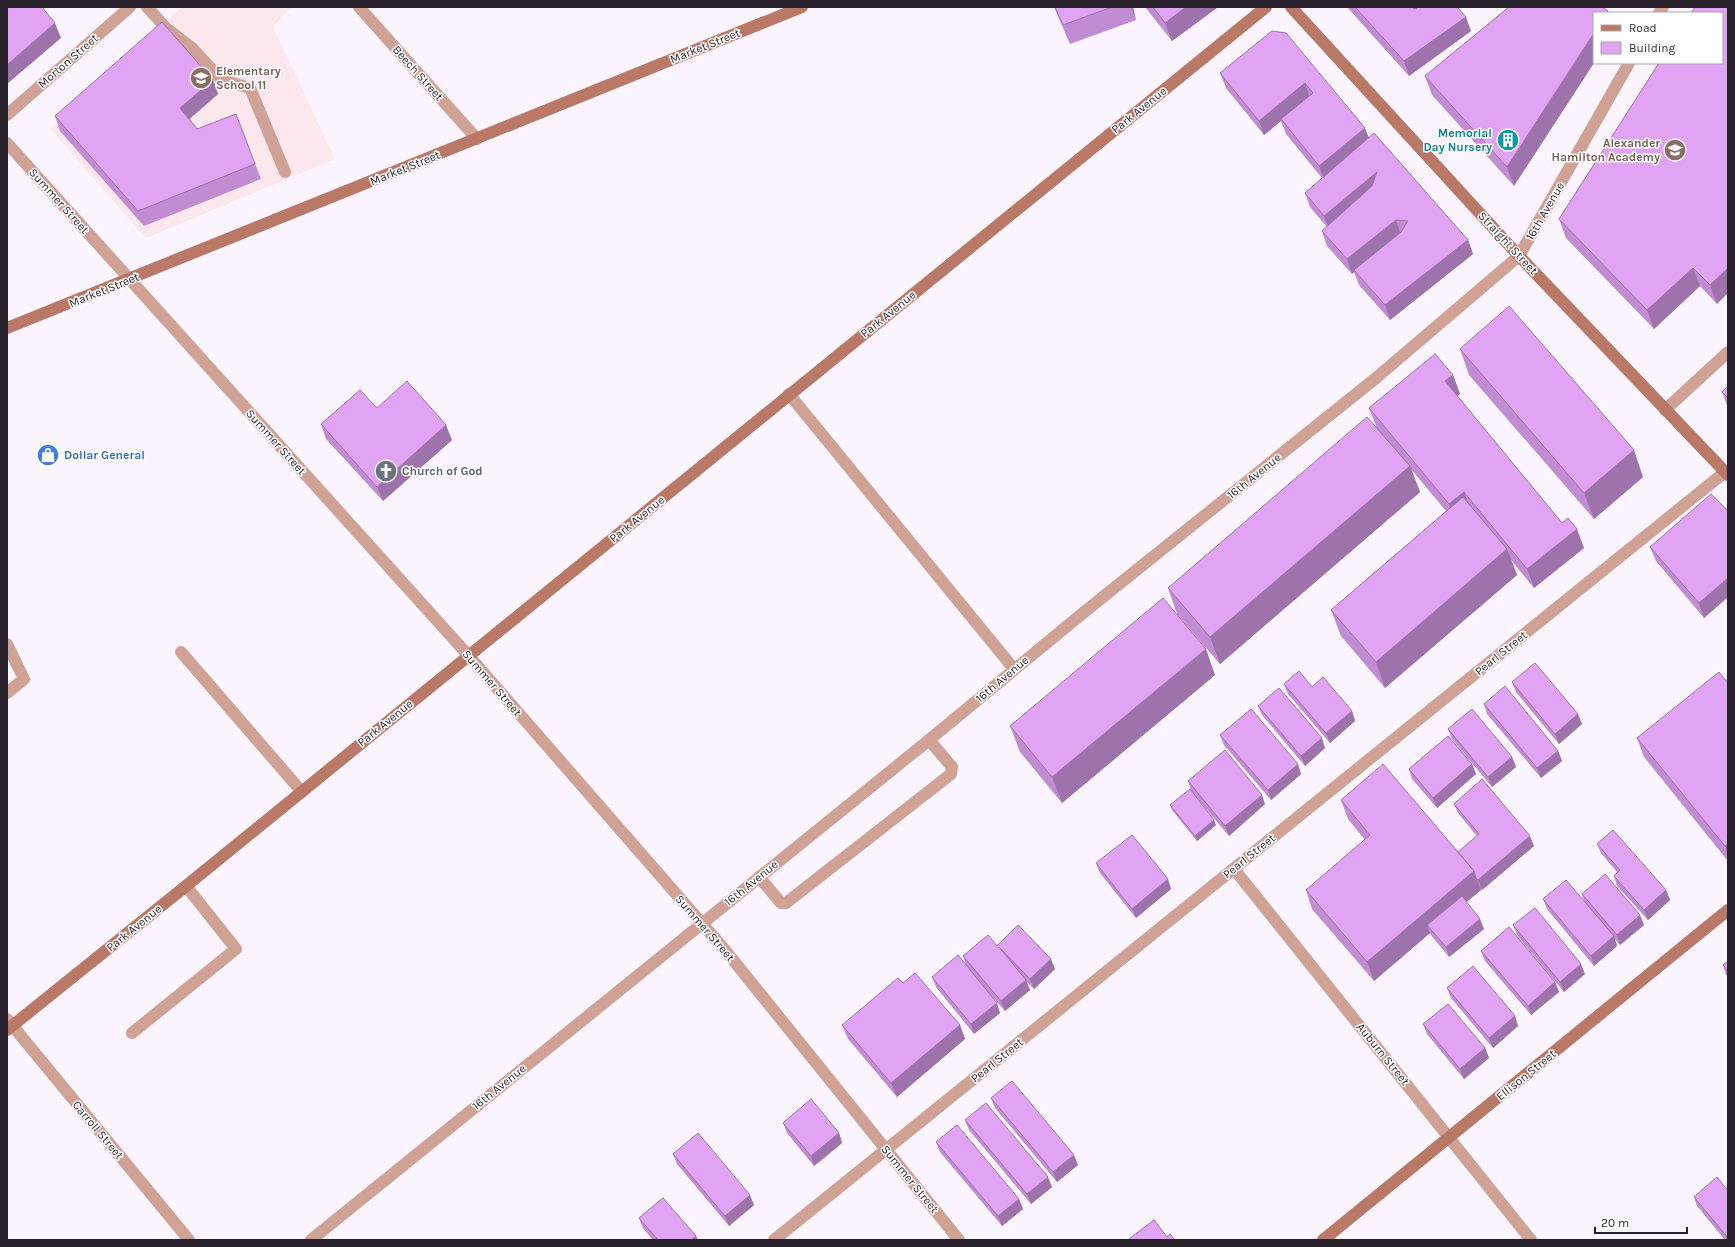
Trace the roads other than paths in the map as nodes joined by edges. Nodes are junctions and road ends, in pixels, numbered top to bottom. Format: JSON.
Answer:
{"nodes":[{"id":1,"x":130,"y":7,"type":"edge"},
{"id":2,"x":147,"y":7,"type":"edge"},
{"id":3,"x":359,"y":7,"type":"edge"},
{"id":4,"x":802,"y":7,"type":"edge"},
{"id":5,"x":1266,"y":7,"type":"edge"},
{"id":6,"x":1291,"y":7,"type":"edge"},
{"id":7,"x":1628,"y":64,"type":"edge"},
{"id":8,"x":7,"y":115,"type":"edge"},
{"id":9,"x":477,"y":139,"type":"junction"},
{"id":10,"x":7,"y":143,"type":"edge"},
{"id":11,"x":285,"y":172,"type":"dead end"},
{"id":12,"x":1520,"y":256,"type":"junction"},
{"id":13,"x":129,"y":280,"type":"junction"},
{"id":14,"x":7,"y":328,"type":"edge"},
{"id":15,"x":1728,"y":352,"type":"edge"},
{"id":16,"x":790,"y":394,"type":"junction"},
{"id":17,"x":1666,"y":410,"type":"junction"},
{"id":18,"x":1726,"y":474,"type":"edge"},
{"id":19,"x":7,"y":644,"type":"edge"},
{"id":20,"x":181,"y":652,"type":"dead end"},
{"id":21,"x":468,"y":655,"type":"junction"},
{"id":22,"x":1014,"y":669,"type":"junction"},
{"id":23,"x":7,"y":693,"type":"edge"},
{"id":24,"x":929,"y":740,"type":"junction"},
{"id":25,"x":302,"y":792,"type":"junction"},
{"id":26,"x":1234,"y":869,"type":"junction"},
{"id":27,"x":759,"y":877,"type":"junction"},
{"id":28,"x":186,"y":886,"type":"junction"},
{"id":29,"x":1728,"y":910,"type":"edge"},
{"id":30,"x":701,"y":923,"type":"junction"},
{"id":31,"x":9,"y":1025,"type":"edge"},
{"id":32,"x":132,"y":1033,"type":"dead end"},
{"id":33,"x":1449,"y":1137,"type":"junction"},
{"id":34,"x":886,"y":1150,"type":"junction"},
{"id":35,"x":189,"y":1240,"type":"edge"},
{"id":36,"x":311,"y":1240,"type":"edge"},
{"id":37,"x":774,"y":1240,"type":"edge"},
{"id":38,"x":959,"y":1240,"type":"edge"},
{"id":39,"x":1323,"y":1240,"type":"edge"},
{"id":40,"x":1532,"y":1240,"type":"edge"}],
"edges":[{"from":1,"to":8,"type":"street","name":"Morton Street"},
{"from":2,"to":11,"type":"street"},
{"from":3,"to":9,"type":"street","name":"Beech Street"},
{"from":4,"to":9,"type":"main road","name":"Market Street"},
{"from":5,"to":16,"type":"main road","name":"Park Avenue"},
{"from":6,"to":12,"type":"main road","name":"Straight Street"},
{"from":7,"to":12,"type":"street","name":"16th Avenue"},
{"from":9,"to":13,"type":"main road","name":"Market Street"},
{"from":10,"to":13,"type":"street","name":"Summer Street"},
{"from":12,"to":17,"type":"main road","name":"Straight Street"},
{"from":12,"to":22,"type":"street","name":"16th Avenue"},
{"from":13,"to":14,"type":"main road","name":"Market Street"},
{"from":13,"to":21,"type":"street","name":"Summer Street"},
{"from":15,"to":17,"type":"street"},
{"from":16,"to":21,"type":"main road","name":"Park Avenue"},
{"from":16,"to":22,"type":"street"},
{"from":17,"to":18,"type":"main road","name":"Straight Street"},
{"from":18,"to":26,"type":"street","name":"Pearl Street"},
{"from":19,"to":23,"type":"street"},
{"from":20,"to":25,"type":"street"},
{"from":21,"to":25,"type":"main road","name":"Park Avenue"},
{"from":21,"to":30,"type":"street","name":"Summer Street"},
{"from":22,"to":24,"type":"street","name":"16th Avenue"},
{"from":24,"to":27,"type":"street","name":"16th Avenue"},
{"from":24,"to":27,"type":"street"},
{"from":25,"to":28,"type":"main road","name":"Park Avenue"},
{"from":26,"to":33,"type":"street","name":"Auburn Street"},
{"from":26,"to":34,"type":"street","name":"Pearl Street"},
{"from":27,"to":30,"type":"street","name":"16th Avenue"},
{"from":28,"to":31,"type":"main road","name":"Park Avenue"},
{"from":28,"to":32,"type":"street"},
{"from":29,"to":33,"type":"main road","name":"Ellison Street"},
{"from":30,"to":34,"type":"street","name":"Summer Street"},
{"from":30,"to":36,"type":"street","name":"16th Avenue"},
{"from":31,"to":35,"type":"street","name":"Carroll Street"},
{"from":33,"to":39,"type":"main road","name":"Ellison Street"},
{"from":33,"to":40,"type":"street","name":"Auburn Street"},
{"from":34,"to":37,"type":"street","name":"Pearl Street"},
{"from":34,"to":38,"type":"street","name":"Summer Street"}]}
